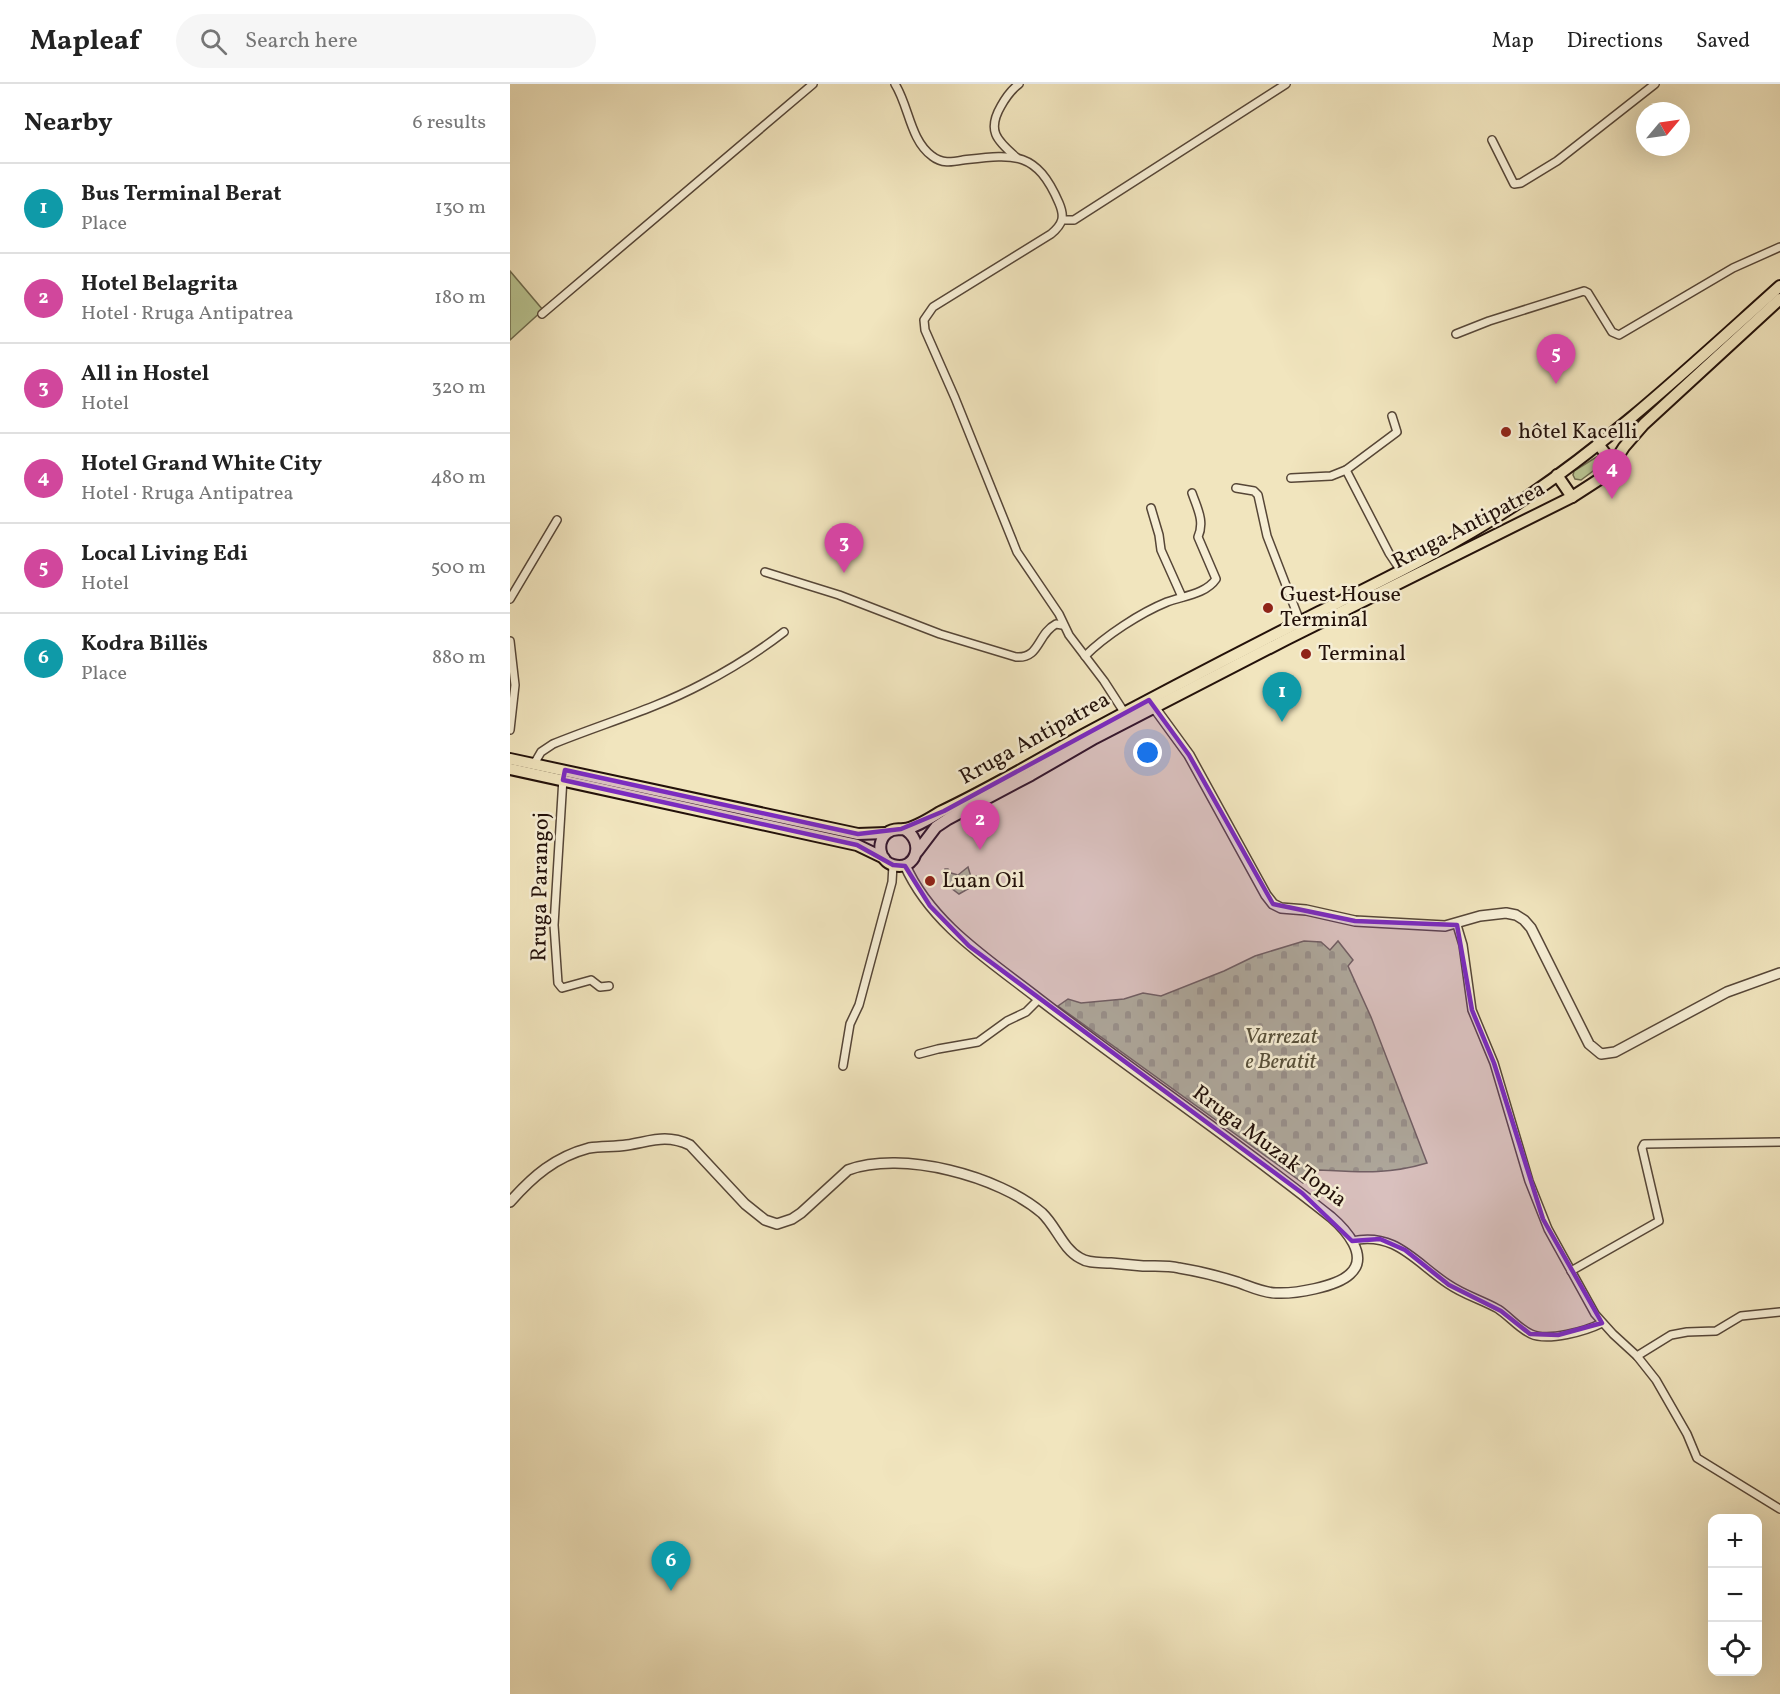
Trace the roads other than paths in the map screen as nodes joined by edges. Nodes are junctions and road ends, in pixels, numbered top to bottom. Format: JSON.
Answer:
{"nodes":[{"id":1,"x":813,"y":84,"type":"edge"},
{"id":2,"x":1019,"y":84,"type":"edge"},
{"id":3,"x":1286,"y":84,"type":"edge"},
{"id":4,"x":1655,"y":84,"type":"edge"},
{"id":5,"x":896,"y":85,"type":"edge"},
{"id":6,"x":1492,"y":140,"type":"dead end"},
{"id":7,"x":1017,"y":158,"type":"junction"},
{"id":8,"x":1063,"y":220,"type":"junction"},
{"id":9,"x":1780,"y":247,"type":"edge"},
{"id":10,"x":1780,"y":286,"type":"edge"},
{"id":11,"x":1780,"y":299,"type":"edge"},
{"id":12,"x":542,"y":314,"type":"dead end"},
{"id":13,"x":1456,"y":334,"type":"dead end"},
{"id":14,"x":1392,"y":416,"type":"dead end"},
{"id":15,"x":1598,"y":444,"type":"junction"},
{"id":16,"x":1614,"y":465,"type":"junction"},
{"id":17,"x":1346,"y":470,"type":"junction"},
{"id":18,"x":1557,"y":475,"type":"junction"},
{"id":19,"x":1291,"y":478,"type":"dead end"},
{"id":20,"x":1236,"y":488,"type":"dead end"},
{"id":21,"x":1192,"y":493,"type":"dead end"},
{"id":22,"x":1572,"y":497,"type":"junction"},
{"id":23,"x":1151,"y":508,"type":"dead end"},
{"id":24,"x":557,"y":520,"type":"dead end"},
{"id":25,"x":1440,"y":556,"type":"junction"},
{"id":26,"x":1401,"y":571,"type":"junction"},
{"id":27,"x":765,"y":572,"type":"dead end"},
{"id":28,"x":1182,"y":597,"type":"junction"},
{"id":29,"x":510,"y":599,"type":"edge"},
{"id":30,"x":1062,"y":625,"type":"junction"},
{"id":31,"x":1302,"y":626,"type":"junction"},
{"id":32,"x":784,"y":633,"type":"dead end"},
{"id":33,"x":510,"y":641,"type":"edge"},
{"id":34,"x":1085,"y":656,"type":"junction"},
{"id":35,"x":1151,"y":704,"type":"junction"},
{"id":36,"x":1124,"y":712,"type":"junction"},
{"id":37,"x":510,"y":730,"type":"edge"},
{"id":38,"x":510,"y":759,"type":"edge"},
{"id":39,"x":534,"y":764,"type":"junction"},
{"id":40,"x":510,"y":770,"type":"edge"},
{"id":41,"x":1029,"y":771,"type":"junction"},
{"id":42,"x":564,"y":775,"type":"junction"},
{"id":43,"x":904,"y":830,"type":"junction"},
{"id":44,"x":886,"y":833,"type":"junction"},
{"id":45,"x":916,"y":855,"type":"junction"},
{"id":46,"x":894,"y":863,"type":"junction"},
{"id":47,"x":1457,"y":924,"type":"junction"},
{"id":48,"x":1780,"y":973,"type":"edge"},
{"id":49,"x":609,"y":986,"type":"dead end"},
{"id":50,"x":1039,"y":999,"type":"junction"},
{"id":51,"x":919,"y":1054,"type":"dead end"},
{"id":52,"x":843,"y":1066,"type":"dead end"},
{"id":53,"x":1780,"y":1142,"type":"edge"},
{"id":54,"x":510,"y":1202,"type":"edge"},
{"id":55,"x":1352,"y":1241,"type":"junction"},
{"id":56,"x":1571,"y":1271,"type":"junction"},
{"id":57,"x":1780,"y":1312,"type":"edge"},
{"id":58,"x":1602,"y":1323,"type":"junction"},
{"id":59,"x":1637,"y":1356,"type":"junction"},
{"id":60,"x":1780,"y":1509,"type":"edge"}],
"edges":[{"from":1,"to":12,"type":"street"},
{"from":2,"to":7,"type":"street"},
{"from":3,"to":8,"type":"street"},
{"from":4,"to":6,"type":"street"},
{"from":5,"to":7,"type":"street"},
{"from":7,"to":8,"type":"street"},
{"from":8,"to":30,"type":"street"},
{"from":9,"to":13,"type":"street"},
{"from":10,"to":15,"type":"main road","name":"Rruga Antipatrea"},
{"from":11,"to":16,"type":"main road","name":"Rruga Antipatrea"},
{"from":14,"to":17,"type":"street"},
{"from":15,"to":16,"type":"main road"},
{"from":15,"to":18,"type":"main road","name":"Rruga Antipatrea"},
{"from":16,"to":22,"type":"main road","name":"Rruga Antipatrea"},
{"from":17,"to":19,"type":"street"},
{"from":17,"to":26,"type":"street"},
{"from":18,"to":22,"type":"main road"},
{"from":18,"to":25,"type":"main road","name":"Rruga Antipatrea"},
{"from":20,"to":31,"type":"street"},
{"from":21,"to":28,"type":"street"},
{"from":22,"to":25,"type":"main road","name":"Rruga Antipatrea"},
{"from":23,"to":28,"type":"street"},
{"from":24,"to":29,"type":"street"},
{"from":25,"to":26,"type":"main road","name":"Rruga Antipatrea"},
{"from":25,"to":31,"type":"main road","name":"Rruga Antipatrea"},
{"from":26,"to":31,"type":"main road","name":"Rruga Antipatrea"},
{"from":27,"to":30,"type":"street"},
{"from":28,"to":34,"type":"street"},
{"from":30,"to":34,"type":"street"},
{"from":31,"to":35,"type":"main road","name":"Rruga Antipatrea"},
{"from":32,"to":39,"type":"street"},
{"from":33,"to":37,"type":"street"},
{"from":34,"to":36,"type":"street"},
{"from":35,"to":36,"type":"main road","name":"Rruga Antipatrea"},
{"from":35,"to":41,"type":"main road","name":"Rruga Antipatrea"},
{"from":35,"to":47,"type":"street"},
{"from":36,"to":41,"type":"main road","name":"Rruga Antipatrea"},
{"from":38,"to":39,"type":"main road","name":"Rruga Antipatrea"},
{"from":39,"to":42,"type":"main road","name":"Rruga Antipatrea"},
{"from":40,"to":42,"type":"main road","name":"Rruga Antipatrea"},
{"from":41,"to":43,"type":"main road","name":"Rruga Antipatrea"},
{"from":41,"to":45,"type":"main road","name":"Rruga Antipatrea"},
{"from":42,"to":44,"type":"main road","name":"Rruga Antipatrea"},
{"from":42,"to":46,"type":"main road","name":"Rruga Antipatrea"},
{"from":42,"to":49,"type":"street","name":"Rruga Parangoj"},
{"from":43,"to":44,"type":"main road","name":"Rruga Antipatrea"},
{"from":43,"to":45,"type":"main road"},
{"from":44,"to":46,"type":"main road"},
{"from":45,"to":46,"type":"main road","name":"Rruga Antipatrea"},
{"from":46,"to":50,"type":"street","name":"Rruga Muzak Topia"},
{"from":46,"to":52,"type":"street"},
{"from":47,"to":48,"type":"street"},
{"from":47,"to":56,"type":"street"},
{"from":50,"to":51,"type":"street"},
{"from":50,"to":55,"type":"street","name":"Rruga Muzak Topia"},
{"from":53,"to":56,"type":"street"},
{"from":54,"to":55,"type":"street","name":"Rruga Muzak Topia"},
{"from":55,"to":58,"type":"street"},
{"from":56,"to":58,"type":"street"},
{"from":57,"to":59,"type":"street"},
{"from":58,"to":59,"type":"street"},
{"from":59,"to":60,"type":"street"}]}
